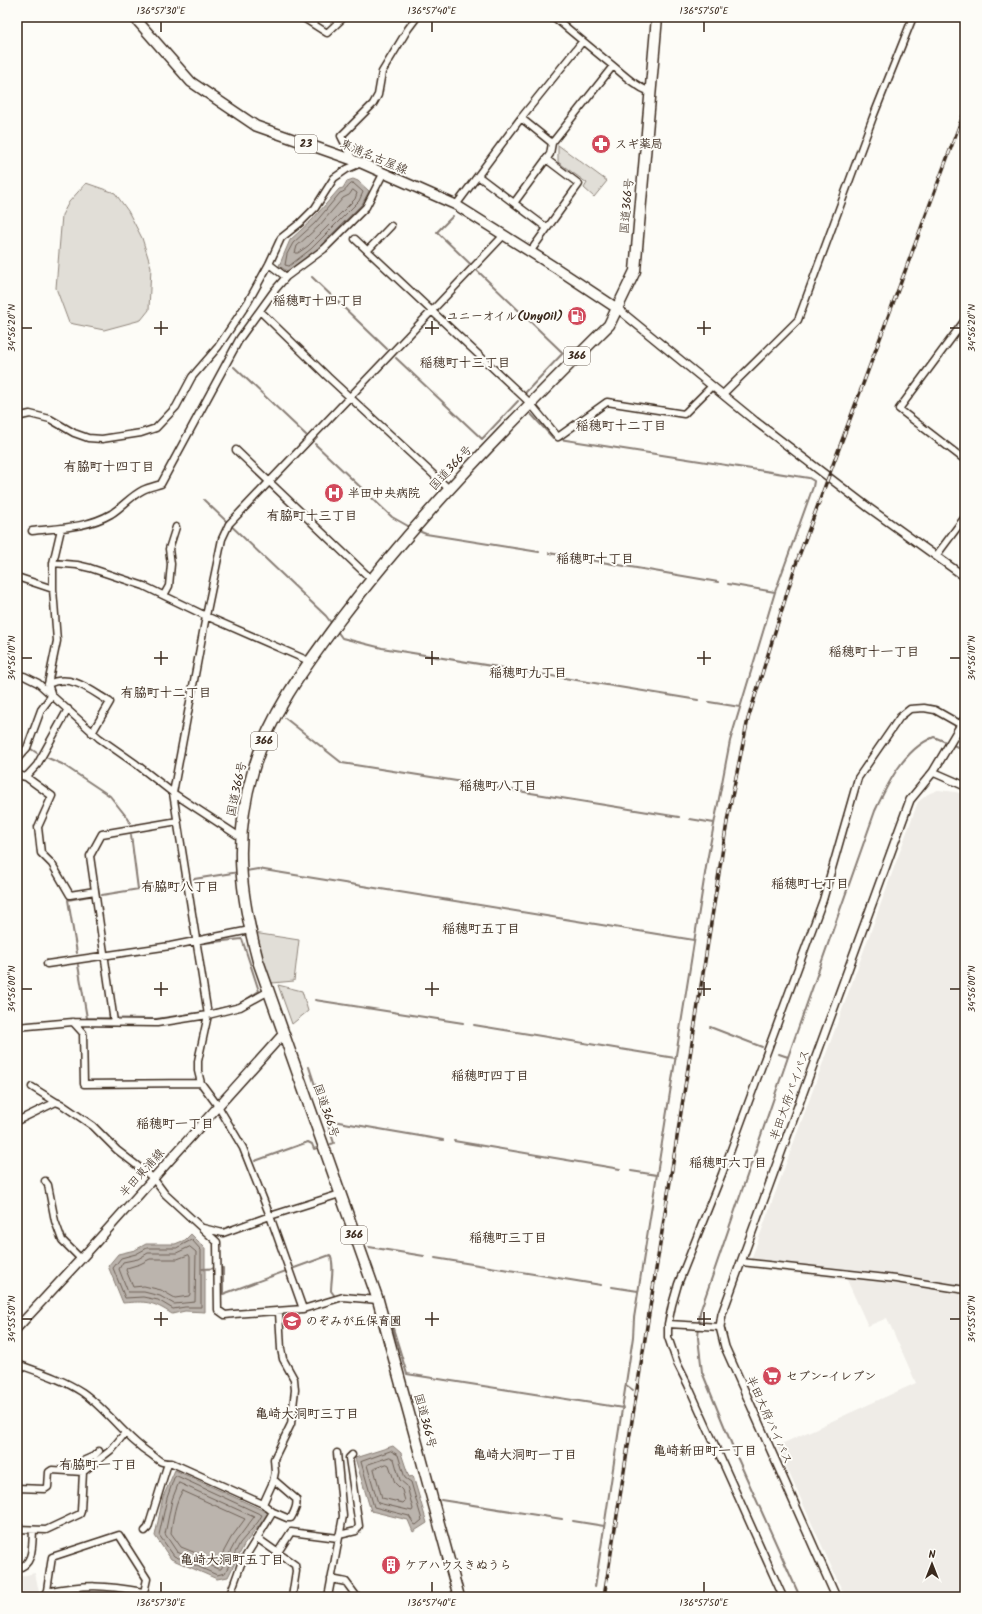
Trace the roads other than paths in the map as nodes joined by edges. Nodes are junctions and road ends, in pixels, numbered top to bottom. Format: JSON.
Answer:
{"nodes":[{"id":1,"x":134,"y":17,"type":"edge"},
{"id":2,"x":302,"y":17,"type":"edge"},
{"id":3,"x":344,"y":17,"type":"edge"},
{"id":4,"x":417,"y":17,"type":"edge"},
{"id":5,"x":554,"y":17,"type":"edge"},
{"id":6,"x":657,"y":17,"type":"edge"},
{"id":7,"x":913,"y":17,"type":"edge"},
{"id":8,"x":582,"y":42,"type":"junction"},
{"id":9,"x":613,"y":66,"type":"junction"},
{"id":10,"x":650,"y":92,"type":"junction"},
{"id":11,"x":521,"y":118,"type":"junction"},
{"id":12,"x":552,"y":143,"type":"junction"},
{"id":13,"x":546,"y":159,"type":"junction"},
{"id":14,"x":357,"y":162,"type":"junction"},
{"id":15,"x":383,"y":174,"type":"junction"},
{"id":16,"x":478,"y":176,"type":"junction"},
{"id":17,"x":514,"y":203,"type":"junction"},
{"id":18,"x":456,"y":205,"type":"junction"},
{"id":19,"x":391,"y":226,"type":"dead end"},
{"id":20,"x":547,"y":228,"type":"junction"},
{"id":21,"x":504,"y":235,"type":"junction"},
{"id":22,"x":355,"y":239,"type":"dead end"},
{"id":23,"x":368,"y":250,"type":"junction"},
{"id":24,"x":530,"y":252,"type":"junction"},
{"id":25,"x":269,"y":264,"type":"junction"},
{"id":26,"x":286,"y":277,"type":"junction"},
{"id":27,"x":618,"y":309,"type":"junction"},
{"id":28,"x":260,"y":311,"type":"junction"},
{"id":29,"x":432,"y":312,"type":"junction"},
{"id":30,"x":965,"y":320,"type":"edge"},
{"id":31,"x":712,"y":386,"type":"junction"},
{"id":32,"x":723,"y":394,"type":"junction"},
{"id":33,"x":350,"y":397,"type":"junction"},
{"id":34,"x":530,"y":403,"type":"junction"},
{"id":35,"x":17,"y":414,"type":"edge"},
{"id":36,"x":236,"y":450,"type":"dead end"},
{"id":37,"x":965,"y":460,"type":"edge"},
{"id":38,"x":270,"y":482,"type":"junction"},
{"id":39,"x":449,"y":489,"type":"junction"},
{"id":40,"x":965,"y":517,"type":"edge"},
{"id":41,"x":176,"y":527,"type":"dead end"},
{"id":42,"x":61,"y":529,"type":"junction"},
{"id":43,"x":32,"y":532,"type":"dead end"},
{"id":44,"x":936,"y":556,"type":"junction"},
{"id":45,"x":53,"y":563,"type":"junction"},
{"id":46,"x":965,"y":577,"type":"edge"},
{"id":47,"x":17,"y":578,"type":"edge"},
{"id":48,"x":371,"y":579,"type":"junction"},
{"id":49,"x":53,"y":589,"type":"junction"},
{"id":50,"x":164,"y":595,"type":"junction"},
{"id":51,"x":206,"y":616,"type":"junction"},
{"id":52,"x":309,"y":661,"type":"junction"},
{"id":53,"x":17,"y":676,"type":"edge"},
{"id":54,"x":48,"y":684,"type":"junction"},
{"id":55,"x":52,"y":695,"type":"junction"},
{"id":56,"x":68,"y":709,"type":"junction"},
{"id":57,"x":965,"y":718,"type":"edge"},
{"id":58,"x":962,"y":727,"type":"edge"},
{"id":59,"x":92,"y":733,"type":"junction"},
{"id":60,"x":17,"y":759,"type":"edge"},
{"id":61,"x":933,"y":772,"type":"junction"},
{"id":62,"x":17,"y":775,"type":"edge"},
{"id":63,"x":26,"y":777,"type":"junction"},
{"id":64,"x":965,"y":786,"type":"edge"},
{"id":65,"x":173,"y":793,"type":"junction"},
{"id":66,"x":178,"y":821,"type":"junction"},
{"id":67,"x":240,"y":837,"type":"junction"},
{"id":68,"x":95,"y":891,"type":"junction"},
{"id":69,"x":250,"y":930,"type":"junction"},
{"id":70,"x":197,"y":941,"type":"junction"},
{"id":71,"x":105,"y":955,"type":"junction"},
{"id":72,"x":47,"y":964,"type":"dead end"},
{"id":73,"x":269,"y":991,"type":"junction"},
{"id":74,"x":208,"y":1015,"type":"junction"},
{"id":75,"x":73,"y":1022,"type":"junction"},
{"id":76,"x":114,"y":1022,"type":"junction"},
{"id":77,"x":17,"y":1027,"type":"edge"},
{"id":78,"x":284,"y":1033,"type":"junction"},
{"id":79,"x":201,"y":1083,"type":"junction"},
{"id":80,"x":32,"y":1086,"type":"dead end"},
{"id":81,"x":56,"y":1102,"type":"junction"},
{"id":82,"x":218,"y":1106,"type":"junction"},
{"id":83,"x":17,"y":1121,"type":"edge"},
{"id":84,"x":153,"y":1178,"type":"junction"},
{"id":85,"x":45,"y":1181,"type":"dead end"},
{"id":86,"x":340,"y":1194,"type":"junction"},
{"id":87,"x":270,"y":1216,"type":"junction"},
{"id":88,"x":202,"y":1228,"type":"junction"},
{"id":89,"x":81,"y":1259,"type":"junction"},
{"id":90,"x":741,"y":1262,"type":"junction"},
{"id":91,"x":965,"y":1290,"type":"edge"},
{"id":92,"x":378,"y":1300,"type":"junction"},
{"id":93,"x":303,"y":1309,"type":"junction"},
{"id":94,"x":279,"y":1312,"type":"junction"},
{"id":95,"x":668,"y":1324,"type":"junction"},
{"id":96,"x":717,"y":1326,"type":"junction"},
{"id":97,"x":17,"y":1328,"type":"edge"},
{"id":98,"x":17,"y":1364,"type":"edge"},
{"id":99,"x":125,"y":1433,"type":"junction"},
{"id":100,"x":99,"y":1450,"type":"dead end"},
{"id":101,"x":337,"y":1453,"type":"dead end"},
{"id":102,"x":352,"y":1455,"type":"dead end"},
{"id":103,"x":168,"y":1462,"type":"junction"},
{"id":104,"x":76,"y":1471,"type":"junction"},
{"id":105,"x":83,"y":1472,"type":"junction"},
{"id":106,"x":274,"y":1480,"type":"junction"},
{"id":107,"x":17,"y":1488,"type":"edge"},
{"id":108,"x":263,"y":1504,"type":"junction"},
{"id":109,"x":273,"y":1512,"type":"junction"},
{"id":110,"x":17,"y":1529,"type":"edge"},
{"id":111,"x":33,"y":1531,"type":"junction"},
{"id":112,"x":145,"y":1531,"type":"dead end"},
{"id":113,"x":338,"y":1537,"type":"junction"},
{"id":114,"x":257,"y":1538,"type":"junction"},
{"id":115,"x":278,"y":1552,"type":"junction"},
{"id":116,"x":17,"y":1568,"type":"edge"},
{"id":117,"x":331,"y":1579,"type":"junction"},
{"id":118,"x":231,"y":1592,"type":"dead end"},
{"id":119,"x":46,"y":1595,"type":"edge"},
{"id":120,"x":143,"y":1595,"type":"edge"},
{"id":121,"x":292,"y":1597,"type":"edge"},
{"id":122,"x":328,"y":1597,"type":"edge"},
{"id":123,"x":357,"y":1597,"type":"edge"},
{"id":124,"x":459,"y":1597,"type":"edge"},
{"id":125,"x":783,"y":1597,"type":"edge"},
{"id":126,"x":836,"y":1597,"type":"edge"}],
"edges":[{"from":1,"to":14,"type":"main road","name":"東浦名古屋線","number":"23"},
{"from":2,"to":3,"type":"street"},
{"from":4,"to":14,"type":"street"},
{"from":5,"to":8,"type":"street"},
{"from":6,"to":10,"type":"highway","name":"国道366号","number":"366"},
{"from":7,"to":32,"type":"street"},
{"from":8,"to":9,"type":"street"},
{"from":8,"to":11,"type":"street"},
{"from":9,"to":10,"type":"street"},
{"from":9,"to":12,"type":"street"},
{"from":10,"to":27,"type":"highway","name":"国道366号","number":"366"},
{"from":11,"to":12,"type":"street"},
{"from":11,"to":16,"type":"street"},
{"from":12,"to":13,"type":"street"},
{"from":13,"to":17,"type":"street"},
{"from":13,"to":20,"type":"street"},
{"from":14,"to":15,"type":"main road","name":"東浦名古屋線","number":"23"},
{"from":14,"to":25,"type":"street"},
{"from":15,"to":18,"type":"main road","name":"東浦名古屋線","number":"23"},
{"from":15,"to":26,"type":"street"},
{"from":16,"to":17,"type":"street"},
{"from":16,"to":18,"type":"street"},
{"from":17,"to":20,"type":"street"},
{"from":18,"to":21,"type":"main road","name":"東浦名古屋線","number":"23"},
{"from":19,"to":23,"type":"street"},
{"from":20,"to":24,"type":"street"},
{"from":21,"to":24,"type":"main road","name":"東浦名古屋線","number":"23"},
{"from":21,"to":29,"type":"street"},
{"from":22,"to":23,"type":"street"},
{"from":23,"to":29,"type":"street"},
{"from":24,"to":27,"type":"main road","name":"東浦名古屋線","number":"23"},
{"from":25,"to":26,"type":"street"},
{"from":25,"to":35,"type":"street"},
{"from":26,"to":28,"type":"street"},
{"from":27,"to":31,"type":"street"},
{"from":27,"to":34,"type":"highway","name":"国道366号","number":"366"},
{"from":28,"to":33,"type":"street"},
{"from":28,"to":42,"type":"street"},
{"from":29,"to":33,"type":"street"},
{"from":29,"to":34,"type":"street"},
{"from":30,"to":37,"type":"street"},
{"from":31,"to":32,"type":"street"},
{"from":31,"to":34,"type":"street"},
{"from":32,"to":44,"type":"street"},
{"from":33,"to":38,"type":"street"},
{"from":33,"to":39,"type":"street"},
{"from":34,"to":39,"type":"highway","name":"国道366号","number":"366"},
{"from":36,"to":38,"type":"street"},
{"from":38,"to":48,"type":"street"},
{"from":38,"to":51,"type":"street"},
{"from":39,"to":48,"type":"highway","name":"国道366号","number":"366"},
{"from":40,"to":44,"type":"street"},
{"from":41,"to":50,"type":"street"},
{"from":42,"to":43,"type":"street"},
{"from":42,"to":45,"type":"street"},
{"from":44,"to":46,"type":"street"},
{"from":45,"to":49,"type":"street"},
{"from":45,"to":50,"type":"street"},
{"from":47,"to":49,"type":"street"},
{"from":48,"to":52,"type":"highway","name":"国道366号","number":"366"},
{"from":49,"to":54,"type":"street"},
{"from":50,"to":51,"type":"street"},
{"from":51,"to":52,"type":"street"},
{"from":51,"to":65,"type":"street"},
{"from":52,"to":67,"type":"highway","name":"国道366号","number":"366"},
{"from":53,"to":55,"type":"street"},
{"from":54,"to":55,"type":"street"},
{"from":54,"to":59,"type":"street"},
{"from":55,"to":56,"type":"street"},
{"from":55,"to":60,"type":"street"},
{"from":56,"to":59,"type":"street"},
{"from":56,"to":63,"type":"street"},
{"from":57,"to":58,"type":"street","name":"半田大府パイパス"},
{"from":58,"to":61,"type":"street","name":"半田大府パイパス"},
{"from":58,"to":95,"type":"street"},
{"from":59,"to":65,"type":"street"},
{"from":61,"to":64,"type":"street"},
{"from":61,"to":90,"type":"street","name":"半田大府パイパス"},
{"from":62,"to":63,"type":"street"},
{"from":63,"to":68,"type":"street"},
{"from":65,"to":66,"type":"street"},
{"from":65,"to":67,"type":"street"},
{"from":66,"to":68,"type":"street"},
{"from":66,"to":70,"type":"street"},
{"from":67,"to":69,"type":"highway","name":"国道366号","number":"366"},
{"from":68,"to":71,"type":"street"},
{"from":69,"to":70,"type":"street"},
{"from":69,"to":73,"type":"highway","name":"国道366号","number":"366"},
{"from":70,"to":71,"type":"street"},
{"from":70,"to":74,"type":"street"},
{"from":71,"to":72,"type":"street"},
{"from":71,"to":76,"type":"street"},
{"from":73,"to":74,"type":"street"},
{"from":73,"to":78,"type":"highway","name":"国道366号","number":"366"},
{"from":74,"to":76,"type":"street"},
{"from":74,"to":79,"type":"street"},
{"from":75,"to":76,"type":"street"},
{"from":75,"to":77,"type":"street"},
{"from":75,"to":79,"type":"street"},
{"from":78,"to":82,"type":"main road","name":"半田東浦線"},
{"from":78,"to":86,"type":"highway","name":"国道366号","number":"366"},
{"from":79,"to":82,"type":"street"},
{"from":80,"to":81,"type":"street"},
{"from":81,"to":83,"type":"street"},
{"from":81,"to":84,"type":"street"},
{"from":82,"to":84,"type":"main road","name":"半田東浦線"},
{"from":82,"to":87,"type":"street"},
{"from":84,"to":88,"type":"street"},
{"from":84,"to":89,"type":"main road","name":"半田東浦線"},
{"from":85,"to":89,"type":"street"},
{"from":86,"to":87,"type":"street"},
{"from":86,"to":92,"type":"highway","name":"国道366号","number":"366"},
{"from":87,"to":88,"type":"street"},
{"from":87,"to":93,"type":"street"},
{"from":88,"to":94,"type":"street"},
{"from":89,"to":97,"type":"main road","name":"半田東浦線"},
{"from":90,"to":91,"type":"street"},
{"from":90,"to":96,"type":"street","name":"半田大府パイパス"},
{"from":92,"to":93,"type":"street"},
{"from":92,"to":124,"type":"highway","name":"国道366号","number":"366"},
{"from":93,"to":94,"type":"street"},
{"from":94,"to":106,"type":"street"},
{"from":95,"to":96,"type":"street"},
{"from":95,"to":125,"type":"street"},
{"from":96,"to":126,"type":"street","name":"半田大府パイパス"},
{"from":98,"to":99,"type":"street"},
{"from":99,"to":103,"type":"street"},
{"from":99,"to":105,"type":"street"},
{"from":100,"to":104,"type":"street"},
{"from":101,"to":113,"type":"street"},
{"from":102,"to":113,"type":"street"},
{"from":103,"to":108,"type":"street"},
{"from":103,"to":112,"type":"street"},
{"from":104,"to":105,"type":"street"},
{"from":104,"to":107,"type":"street"},
{"from":105,"to":111,"type":"street"},
{"from":106,"to":108,"type":"street"},
{"from":106,"to":109,"type":"street"},
{"from":108,"to":109,"type":"street"},
{"from":109,"to":114,"type":"street"},
{"from":110,"to":111,"type":"street"},
{"from":111,"to":116,"type":"street"},
{"from":113,"to":115,"type":"street"},
{"from":113,"to":117,"type":"street"},
{"from":114,"to":115,"type":"street"},
{"from":114,"to":118,"type":"street"},
{"from":115,"to":121,"type":"street"},
{"from":117,"to":122,"type":"street"},
{"from":117,"to":123,"type":"street"},
{"from":119,"to":120,"type":"street"},
{"from":119,"to":120,"type":"street"}]}
